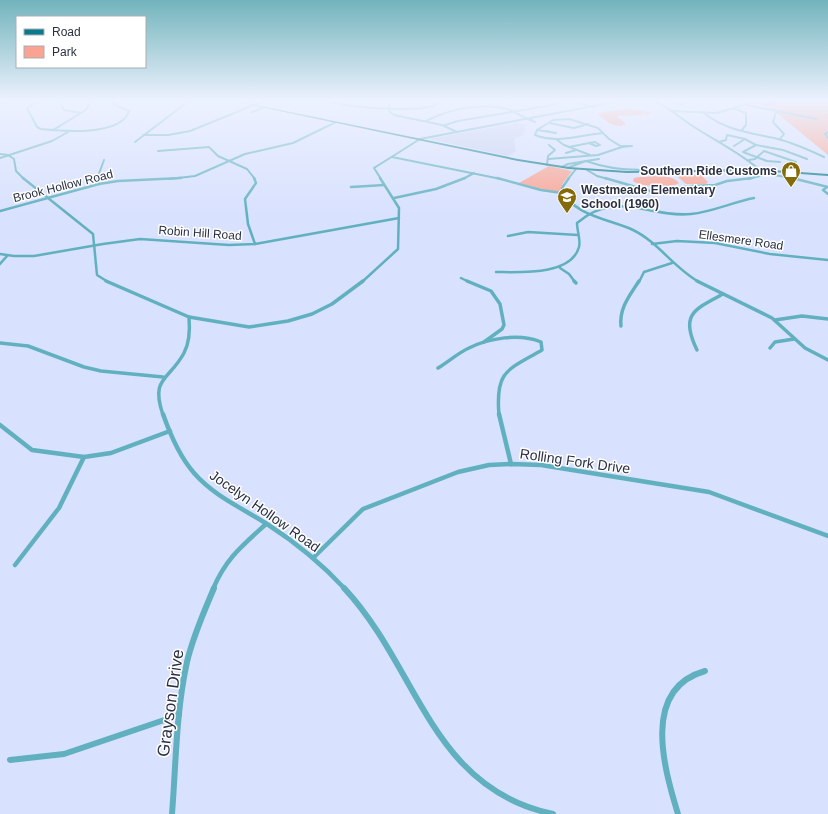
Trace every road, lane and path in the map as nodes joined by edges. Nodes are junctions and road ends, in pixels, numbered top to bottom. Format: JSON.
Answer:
{"nodes":[{"id":1,"x":57,"y":138,"type":"edge"},
{"id":2,"x":140,"y":138,"type":"edge"},
{"id":3,"x":303,"y":138,"type":"edge"},
{"id":4,"x":415,"y":138,"type":"edge"},
{"id":5,"x":425,"y":138,"type":"edge"},
{"id":6,"x":547,"y":138,"type":"edge"},
{"id":7,"x":568,"y":138,"type":"edge"},
{"id":8,"x":608,"y":138,"type":"edge"},
{"id":9,"x":711,"y":138,"type":"edge"},
{"id":10,"x":726,"y":138,"type":"edge"},
{"id":11,"x":740,"y":138,"type":"edge"},
{"id":12,"x":771,"y":138,"type":"edge"},
{"id":13,"x":420,"y":139,"type":"junction"},
{"id":14,"x":745,"y":139,"type":"junction"},
{"id":15,"x":558,"y":140,"type":"junction"},
{"id":16,"x":780,"y":140,"type":"joint"},
{"id":17,"x":135,"y":142,"type":"dead end"},
{"id":18,"x":718,"y":142,"type":"junction"},
{"id":19,"x":590,"y":143,"type":"dead end"},
{"id":20,"x":549,"y":145,"type":"dead end"},
{"id":21,"x":756,"y":145,"type":"junction"},
{"id":22,"x":734,"y":146,"type":"dead end"},
{"id":23,"x":568,"y":147,"type":"junction"},
{"id":24,"x":576,"y":150,"type":"junction"},
{"id":25,"x":158,"y":151,"type":"dead end"},
{"id":26,"x":566,"y":153,"type":"dead end"},
{"id":27,"x":0,"y":154,"type":"edge"},
{"id":28,"x":8,"y":155,"type":"junction"},
{"id":29,"x":590,"y":155,"type":"junction"},
{"id":30,"x":392,"y":156,"type":"junction"},
{"id":31,"x":824,"y":157,"type":"dead end"},
{"id":32,"x":0,"y":158,"type":"edge"},
{"id":33,"x":756,"y":158,"type":"junction"},
{"id":34,"x":598,"y":159,"type":"dead end"},
{"id":35,"x":807,"y":159,"type":"dead end"},
{"id":36,"x":104,"y":160,"type":"dead end"},
{"id":37,"x":230,"y":160,"type":"junction"},
{"id":38,"x":548,"y":160,"type":"junction"},
{"id":39,"x":749,"y":160,"type":"junction"},
{"id":40,"x":586,"y":161,"type":"junction"},
{"id":41,"x":780,"y":162,"type":"dead end"},
{"id":42,"x":796,"y":162,"type":"dead end"},
{"id":43,"x":547,"y":165,"type":"junction"},
{"id":44,"x":562,"y":167,"type":"junction"},
{"id":45,"x":672,"y":167,"type":"dead end"},
{"id":46,"x":566,"y":168,"type":"junction"},
{"id":47,"x":576,"y":169,"type":"junction"},
{"id":48,"x":580,"y":169,"type":"junction"},
{"id":49,"x":587,"y":170,"type":"junction"},
{"id":50,"x":760,"y":170,"type":"junction"},
{"id":51,"x":474,"y":173,"type":"junction"},
{"id":52,"x":828,"y":175,"type":"edge"},
{"id":53,"x":99,"y":184,"type":"junction"},
{"id":54,"x":384,"y":185,"type":"junction"},
{"id":55,"x":351,"y":187,"type":"dead end"},
{"id":56,"x":827,"y":187,"type":"edge"},
{"id":57,"x":562,"y":192,"type":"junction"},
{"id":58,"x":828,"y":194,"type":"edge"},
{"id":59,"x":47,"y":197,"type":"junction"},
{"id":60,"x":394,"y":198,"type":"junction"},
{"id":61,"x":754,"y":198,"type":"dead end"},
{"id":62,"x":0,"y":211,"type":"edge"},
{"id":63,"x":588,"y":213,"type":"junction"},
{"id":64,"x":399,"y":218,"type":"junction"},
{"id":65,"x":578,"y":235,"type":"junction"},
{"id":66,"x":508,"y":236,"type":"dead end"},
{"id":67,"x":255,"y":244,"type":"junction"},
{"id":68,"x":652,"y":244,"type":"junction"},
{"id":69,"x":93,"y":246,"type":"junction"},
{"id":70,"x":0,"y":254,"type":"edge"},
{"id":71,"x":7,"y":256,"type":"junction"},
{"id":72,"x":828,"y":260,"type":"edge"},
{"id":73,"x":672,"y":263,"type":"junction"},
{"id":74,"x":0,"y":264,"type":"edge"},
{"id":75,"x":560,"y":268,"type":"junction"},
{"id":76,"x":496,"y":272,"type":"dead end"},
{"id":77,"x":461,"y":278,"type":"dead end"},
{"id":78,"x":576,"y":283,"type":"dead end"},
{"id":79,"x":722,"y":294,"type":"junction"},
{"id":80,"x":189,"y":317,"type":"junction"},
{"id":81,"x":828,"y":319,"type":"edge"},
{"id":82,"x":775,"y":320,"type":"junction"},
{"id":83,"x":621,"y":326,"type":"dead end"},
{"id":84,"x":794,"y":339,"type":"junction"},
{"id":85,"x":0,"y":343,"type":"edge"},
{"id":86,"x":481,"y":344,"type":"junction"},
{"id":87,"x":770,"y":348,"type":"dead end"},
{"id":88,"x":697,"y":350,"type":"dead end"},
{"id":89,"x":828,"y":360,"type":"edge"},
{"id":90,"x":438,"y":368,"type":"dead end"},
{"id":91,"x":163,"y":376,"type":"junction"},
{"id":92,"x":0,"y":425,"type":"edge"},
{"id":93,"x":170,"y":431,"type":"junction"},
{"id":94,"x":84,"y":458,"type":"junction"},
{"id":95,"x":511,"y":464,"type":"junction"},
{"id":96,"x":266,"y":524,"type":"junction"},
{"id":97,"x":828,"y":536,"type":"edge"},
{"id":98,"x":314,"y":558,"type":"junction"},
{"id":99,"x":15,"y":565,"type":"dead end"},
{"id":100,"x":705,"y":671,"type":"dead end"},
{"id":101,"x":179,"y":715,"type":"junction"},
{"id":102,"x":10,"y":760,"type":"dead end"},
{"id":103,"x":534,"y":812,"type":"edge"},
{"id":104,"x":172,"y":814,"type":"edge"},
{"id":105,"x":554,"y":814,"type":"edge"},
{"id":106,"x":678,"y":814,"type":"edge"}],
"edges":[{"from":1,"to":28,"type":"street"},
{"from":2,"to":17,"type":"street"},
{"from":3,"to":37,"type":"street","name":"Brook Hollow Road"},
{"from":4,"to":13,"type":"main road"},
{"from":5,"to":13,"type":"street"},
{"from":6,"to":15,"type":"street"},
{"from":7,"to":15,"type":"street"},
{"from":8,"to":29,"type":"street"},
{"from":9,"to":18,"type":"street"},
{"from":10,"to":18,"type":"street"},
{"from":11,"to":14,"type":"street"},
{"from":12,"to":16,"type":"street"},
{"from":13,"to":30,"type":"street"},
{"from":13,"to":43,"type":"main road"},
{"from":14,"to":21,"type":"street"},
{"from":14,"to":22,"type":"street"},
{"from":15,"to":23,"type":"street"},
{"from":16,"to":31,"type":"street"},
{"from":18,"to":39,"type":"street"},
{"from":19,"to":23,"type":"street"},
{"from":20,"to":38,"type":"street"},
{"from":21,"to":33,"type":"street"},
{"from":21,"to":35,"type":"street"},
{"from":23,"to":24,"type":"street"},
{"from":24,"to":26,"type":"street"},
{"from":24,"to":29,"type":"street"},
{"from":25,"to":37,"type":"street"},
{"from":27,"to":28,"type":"street"},
{"from":28,"to":32,"type":"street"},
{"from":28,"to":59,"type":"street"},
{"from":29,"to":38,"type":"street"},
{"from":30,"to":51,"type":"street"},
{"from":30,"to":54,"type":"street"},
{"from":33,"to":39,"type":"street"},
{"from":33,"to":41,"type":"street"},
{"from":33,"to":42,"type":"street"},
{"from":34,"to":40,"type":"street"},
{"from":36,"to":53,"type":"street"},
{"from":37,"to":53,"type":"street","name":"Brook Hollow Road"},
{"from":37,"to":67,"type":"street"},
{"from":38,"to":43,"type":"street"},
{"from":39,"to":50,"type":"street"},
{"from":40,"to":44,"type":"street"},
{"from":40,"to":45,"type":"street"},
{"from":40,"to":46,"type":"street"},
{"from":43,"to":44,"type":"main road"},
{"from":44,"to":46,"type":"main road"},
{"from":46,"to":47,"type":"main road"},
{"from":47,"to":48,"type":"main road"},
{"from":47,"to":57,"type":"street"},
{"from":48,"to":49,"type":"main road"},
{"from":48,"to":57,"type":"street"},
{"from":49,"to":50,"type":"main road"},
{"from":49,"to":56,"type":"street"},
{"from":50,"to":52,"type":"main road"},
{"from":51,"to":57,"type":"street"},
{"from":51,"to":60,"type":"street"},
{"from":53,"to":59,"type":"street","name":"Brook Hollow Road"},
{"from":54,"to":55,"type":"street"},
{"from":54,"to":60,"type":"street"},
{"from":56,"to":58,"type":"street"},
{"from":57,"to":63,"type":"street"},
{"from":59,"to":62,"type":"street","name":"Brook Hollow Road"},
{"from":59,"to":69,"type":"street"},
{"from":60,"to":64,"type":"street"},
{"from":61,"to":63,"type":"street"},
{"from":63,"to":65,"type":"street"},
{"from":63,"to":68,"type":"street"},
{"from":64,"to":67,"type":"street","name":"Robin Hill Road"},
{"from":64,"to":80,"type":"street"},
{"from":65,"to":66,"type":"street"},
{"from":65,"to":75,"type":"street"},
{"from":67,"to":69,"type":"street","name":"Robin Hill Road"},
{"from":68,"to":72,"type":"street","name":"Ellesmere Road"},
{"from":68,"to":73,"type":"street"},
{"from":69,"to":71,"type":"street","name":"Robin Hill Road"},
{"from":69,"to":80,"type":"street"},
{"from":70,"to":71,"type":"street","name":"Robin Hill Road"},
{"from":71,"to":74,"type":"street"},
{"from":73,"to":79,"type":"street"},
{"from":73,"to":83,"type":"street"},
{"from":75,"to":76,"type":"street"},
{"from":75,"to":78,"type":"street"},
{"from":77,"to":86,"type":"street"},
{"from":79,"to":82,"type":"street"},
{"from":79,"to":88,"type":"street"},
{"from":80,"to":91,"type":"street","name":"Jocelyn Hollow Road"},
{"from":81,"to":82,"type":"street"},
{"from":82,"to":84,"type":"street"},
{"from":84,"to":87,"type":"street"},
{"from":84,"to":89,"type":"street"},
{"from":85,"to":91,"type":"street"},
{"from":86,"to":90,"type":"street"},
{"from":86,"to":95,"type":"street"},
{"from":91,"to":93,"type":"street","name":"Jocelyn Hollow Road"},
{"from":92,"to":94,"type":"street"},
{"from":93,"to":94,"type":"street"},
{"from":93,"to":96,"type":"street","name":"Jocelyn Hollow Road"},
{"from":94,"to":99,"type":"street"},
{"from":95,"to":97,"type":"street","name":"Rolling Fork Drive"},
{"from":95,"to":98,"type":"street","name":"Rolling Fork Drive"},
{"from":96,"to":98,"type":"street","name":"Jocelyn Hollow Road"},
{"from":96,"to":101,"type":"street","name":"Grayson Drive"},
{"from":98,"to":103,"type":"street","name":"Jocelyn Hollow Road"},
{"from":100,"to":106,"type":"street"},
{"from":101,"to":102,"type":"street"},
{"from":101,"to":104,"type":"street","name":"Grayson Drive"},
{"from":103,"to":105,"type":"street","name":"Jocelyn Hollow Road"}]}
